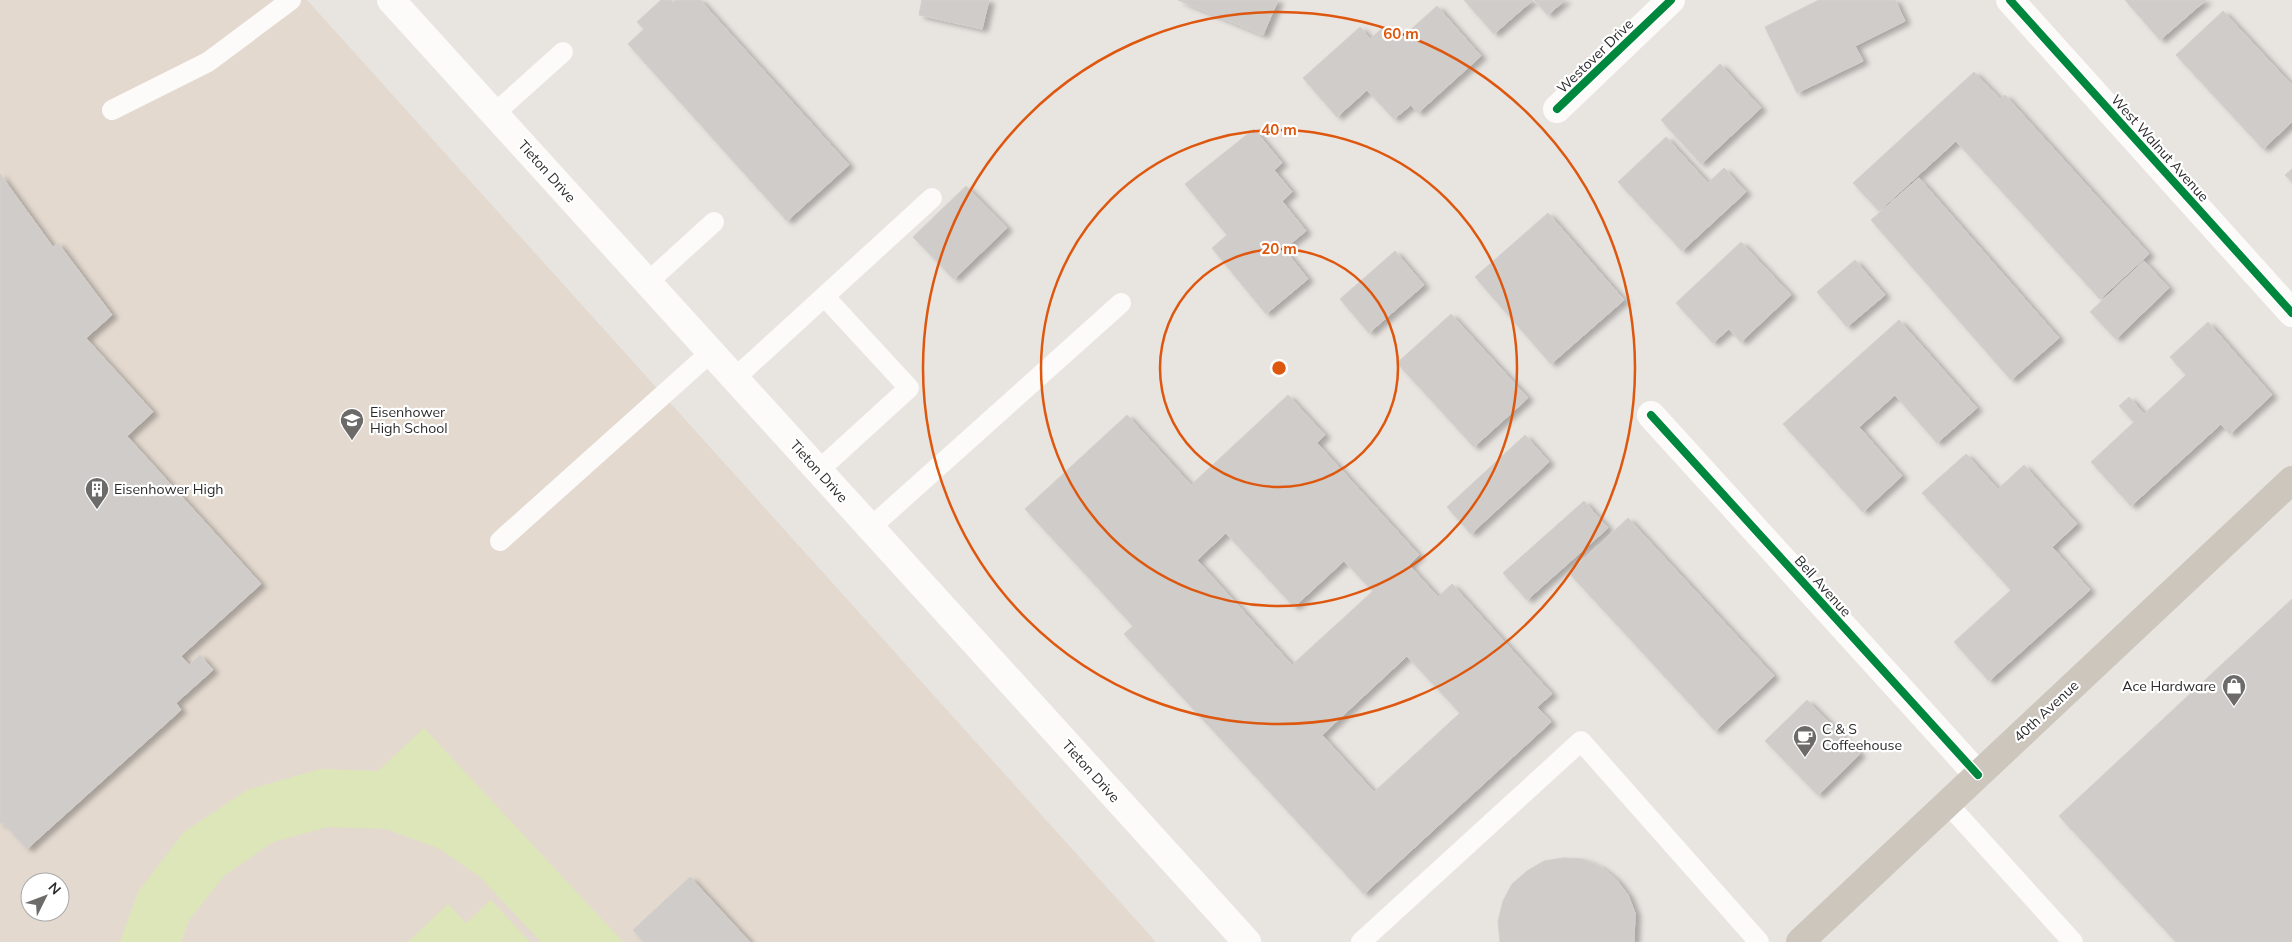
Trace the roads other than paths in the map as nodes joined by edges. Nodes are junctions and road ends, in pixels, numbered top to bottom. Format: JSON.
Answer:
{"nodes":[{"id":1,"x":291,"y":0,"type":"edge"},
{"id":2,"x":391,"y":0,"type":"edge"},
{"id":3,"x":1671,"y":0,"type":"edge"},
{"id":4,"x":2010,"y":0,"type":"edge"},
{"id":5,"x":562,"y":52,"type":"dead end"},
{"id":6,"x":1558,"y":109,"type":"dead end"},
{"id":7,"x":112,"y":110,"type":"dead end"},
{"id":8,"x":494,"y":114,"type":"junction"},
{"id":9,"x":932,"y":198,"type":"dead end"},
{"id":10,"x":714,"y":222,"type":"dead end"},
{"id":11,"x":648,"y":282,"type":"junction"},
{"id":12,"x":825,"y":297,"type":"junction"},
{"id":13,"x":1121,"y":303,"type":"dead end"},
{"id":14,"x":2292,"y":313,"type":"edge"},
{"id":15,"x":711,"y":352,"type":"junction"},
{"id":16,"x":735,"y":378,"type":"junction"},
{"id":17,"x":1651,"y":415,"type":"dead end"},
{"id":18,"x":819,"y":470,"type":"junction"},
{"id":19,"x":2292,"y":480,"type":"edge"},
{"id":20,"x":870,"y":528,"type":"junction"},
{"id":21,"x":500,"y":541,"type":"dead end"},
{"id":22,"x":1978,"y":774,"type":"junction"},
{"id":23,"x":1947,"y":803,"type":"junction"},
{"id":24,"x":1247,"y":942,"type":"edge"},
{"id":25,"x":1361,"y":942,"type":"edge"},
{"id":26,"x":1759,"y":942,"type":"edge"},
{"id":27,"x":1800,"y":942,"type":"edge"},
{"id":28,"x":2073,"y":942,"type":"edge"}],
"edges":[{"from":1,"to":7,"type":"lane"},
{"from":2,"to":8,"type":"main road","name":"Tieton Drive"},
{"from":3,"to":6,"type":"main road","name":"Westover Drive"},
{"from":4,"to":14,"type":"main road","name":"West Walnut Avenue"},
{"from":5,"to":8,"type":"lane"},
{"from":8,"to":11,"type":"main road","name":"Tieton Drive"},
{"from":9,"to":12,"type":"lane"},
{"from":10,"to":11,"type":"lane"},
{"from":11,"to":15,"type":"main road","name":"Tieton Drive"},
{"from":12,"to":16,"type":"lane"},
{"from":12,"to":18,"type":"lane"},
{"from":13,"to":20,"type":"lane"},
{"from":15,"to":16,"type":"main road","name":"Tieton Drive"},
{"from":15,"to":21,"type":"lane"},
{"from":16,"to":18,"type":"main road","name":"Tieton Drive"},
{"from":17,"to":22,"type":"main road","name":"Bell Avenue"},
{"from":18,"to":20,"type":"main road","name":"Tieton Drive"},
{"from":19,"to":22,"type":"main road","name":"40th Avenue"},
{"from":20,"to":24,"type":"main road","name":"Tieton Drive"},
{"from":22,"to":23,"type":"main road","name":"40th Avenue"},
{"from":23,"to":27,"type":"main road","name":"40th Avenue"},
{"from":23,"to":28,"type":"lane"},
{"from":25,"to":26,"type":"lane"}]}
